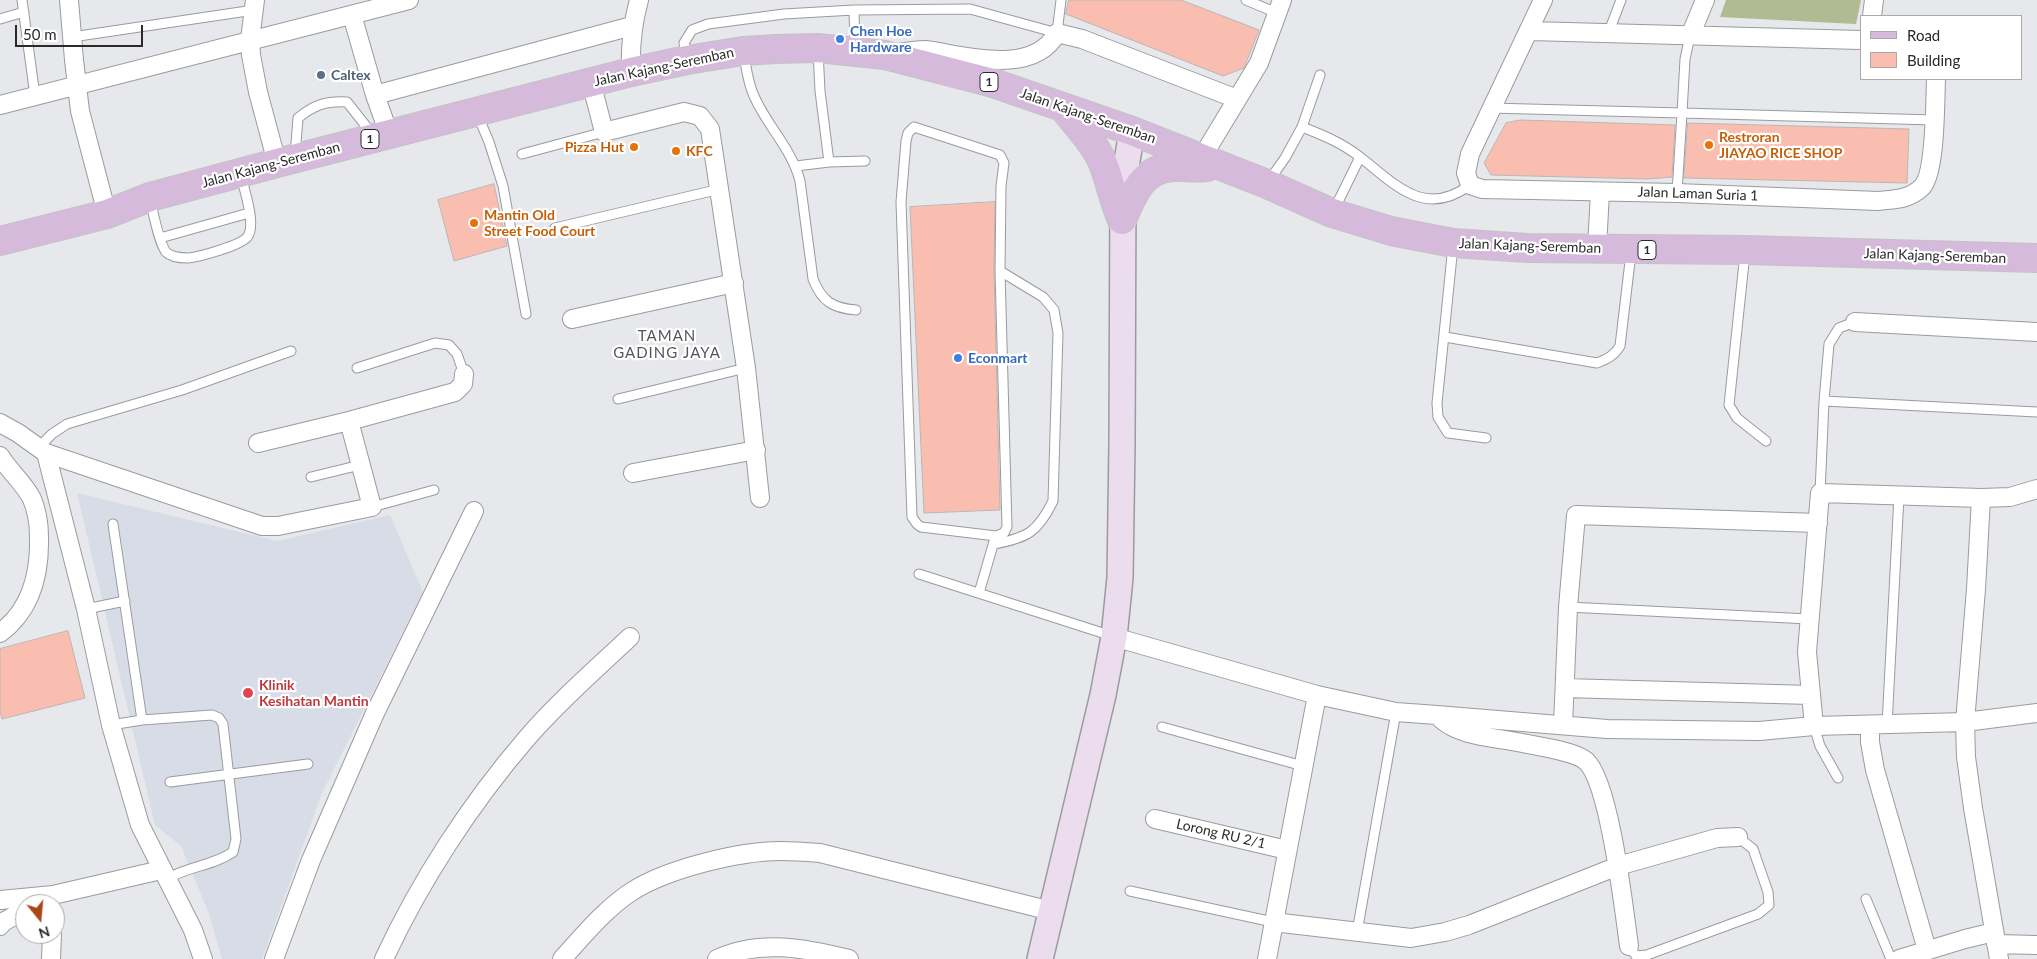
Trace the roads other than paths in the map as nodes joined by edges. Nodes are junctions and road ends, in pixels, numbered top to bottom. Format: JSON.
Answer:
{"nodes":[{"id":1,"x":22,"y":0,"type":"edge"},
{"id":2,"x":69,"y":0,"type":"edge"},
{"id":3,"x":409,"y":0,"type":"edge"},
{"id":4,"x":639,"y":0,"type":"edge"},
{"id":5,"x":1062,"y":0,"type":"edge"},
{"id":6,"x":1246,"y":0,"type":"edge"},
{"id":7,"x":1543,"y":0,"type":"edge"},
{"id":8,"x":1621,"y":0,"type":"edge"},
{"id":9,"x":1705,"y":0,"type":"edge"},
{"id":10,"x":1874,"y":0,"type":"edge"},
{"id":11,"x":254,"y":5,"type":"edge"},
{"id":12,"x":1280,"y":7,"type":"edge"},
{"id":13,"x":854,"y":10,"type":"junction"},
{"id":14,"x":24,"y":12,"type":"junction"},
{"id":15,"x":352,"y":14,"type":"junction"},
{"id":16,"x":1872,"y":15,"type":"edge"},
{"id":17,"x":0,"y":18,"type":"edge"},
{"id":18,"x":632,"y":26,"type":"junction"},
{"id":19,"x":1530,"y":32,"type":"junction"},
{"id":20,"x":1057,"y":33,"type":"junction"},
{"id":21,"x":1608,"y":34,"type":"junction"},
{"id":22,"x":1690,"y":36,"type":"junction"},
{"id":23,"x":72,"y":37,"type":"junction"},
{"id":24,"x":250,"y":40,"type":"junction"},
{"id":25,"x":1860,"y":40,"type":"edge"},
{"id":26,"x":818,"y":48,"type":"junction"},
{"id":27,"x":743,"y":51,"type":"junction"},
{"id":28,"x":855,"y":51,"type":"junction"},
{"id":29,"x":885,"y":55,"type":"junction"},
{"id":30,"x":687,"y":60,"type":"junction"},
{"id":31,"x":631,"y":72,"type":"junction"},
{"id":32,"x":1320,"y":75,"type":"dead end"},
{"id":33,"x":1936,"y":80,"type":"edge"},
{"id":34,"x":591,"y":82,"type":"junction"},
{"id":35,"x":76,"y":85,"type":"junction"},
{"id":36,"x":375,"y":95,"type":"junction"},
{"id":37,"x":35,"y":96,"type":"junction"},
{"id":38,"x":1236,"y":99,"type":"junction"},
{"id":39,"x":0,"y":105,"type":"edge"},
{"id":40,"x":1063,"y":107,"type":"junction"},
{"id":41,"x":1490,"y":108,"type":"junction"},
{"id":42,"x":476,"y":112,"type":"junction"},
{"id":43,"x":1682,"y":113,"type":"junction"},
{"id":44,"x":1934,"y":120,"type":"junction"},
{"id":45,"x":1302,"y":127,"type":"junction"},
{"id":46,"x":1132,"y":131,"type":"junction"},
{"id":47,"x":604,"y":132,"type":"junction"},
{"id":48,"x":382,"y":136,"type":"junction"},
{"id":49,"x":522,"y":154,"type":"dead end"},
{"id":50,"x":1360,"y":157,"type":"junction"},
{"id":51,"x":286,"y":161,"type":"junction"},
{"id":52,"x":865,"y":161,"type":"dead end"},
{"id":53,"x":829,"y":162,"type":"junction"},
{"id":54,"x":1209,"y":162,"type":"junction"},
{"id":55,"x":796,"y":166,"type":"junction"},
{"id":56,"x":240,"y":173,"type":"junction"},
{"id":57,"x":1267,"y":184,"type":"junction"},
{"id":58,"x":1470,"y":185,"type":"junction"},
{"id":59,"x":720,"y":189,"type":"junction"},
{"id":60,"x":1600,"y":192,"type":"junction"},
{"id":61,"x":1676,"y":193,"type":"junction"},
{"id":62,"x":150,"y":197,"type":"junction"},
{"id":63,"x":105,"y":206,"type":"junction"},
{"id":64,"x":249,"y":213,"type":"junction"},
{"id":65,"x":1332,"y":213,"type":"junction"},
{"id":66,"x":1122,"y":220,"type":"junction"},
{"id":67,"x":0,"y":224,"type":"edge"},
{"id":68,"x":555,"y":228,"type":"dead end"},
{"id":69,"x":160,"y":238,"type":"junction"},
{"id":70,"x":0,"y":241,"type":"edge"},
{"id":71,"x":1453,"y":243,"type":"junction"},
{"id":72,"x":1597,"y":248,"type":"junction"},
{"id":73,"x":1631,"y":250,"type":"junction"},
{"id":74,"x":1745,"y":250,"type":"junction"},
{"id":75,"x":2037,"y":258,"type":"edge"},
{"id":76,"x":1000,"y":271,"type":"junction"},
{"id":77,"x":734,"y":283,"type":"junction"},
{"id":78,"x":856,"y":310,"type":"dead end"},
{"id":79,"x":526,"y":314,"type":"dead end"},
{"id":80,"x":572,"y":319,"type":"dead end"},
{"id":81,"x":1855,"y":322,"type":"joint"},
{"id":82,"x":2037,"y":332,"type":"edge"},
{"id":83,"x":1445,"y":337,"type":"junction"},
{"id":84,"x":291,"y":351,"type":"dead end"},
{"id":85,"x":357,"y":368,"type":"dead end"},
{"id":86,"x":746,"y":368,"type":"junction"},
{"id":87,"x":464,"y":374,"type":"joint"},
{"id":88,"x":618,"y":400,"type":"dead end"},
{"id":89,"x":1824,"y":401,"type":"junction"},
{"id":90,"x":2037,"y":412,"type":"edge"},
{"id":91,"x":350,"y":421,"type":"junction"},
{"id":92,"x":0,"y":423,"type":"edge"},
{"id":93,"x":1486,"y":438,"type":"dead end"},
{"id":94,"x":1766,"y":441,"type":"dead end"},
{"id":95,"x":258,"y":443,"type":"dead end"},
{"id":96,"x":756,"y":450,"type":"junction"},
{"id":97,"x":42,"y":451,"type":"junction"},
{"id":98,"x":0,"y":456,"type":"edge"},
{"id":99,"x":360,"y":465,"type":"junction"},
{"id":100,"x":633,"y":473,"type":"dead end"},
{"id":101,"x":311,"y":477,"type":"dead end"},
{"id":102,"x":2037,"y":489,"type":"edge"},
{"id":103,"x":434,"y":490,"type":"dead end"},
{"id":104,"x":1820,"y":493,"type":"junction"},
{"id":105,"x":1899,"y":496,"type":"junction"},
{"id":106,"x":760,"y":498,"type":"dead end"},
{"id":107,"x":1981,"y":498,"type":"junction"},
{"id":108,"x":372,"y":507,"type":"junction"},
{"id":109,"x":474,"y":511,"type":"dead end"},
{"id":110,"x":1818,"y":523,"type":"junction"},
{"id":111,"x":114,"y":524,"type":"dead end"},
{"id":112,"x":995,"y":540,"type":"junction"},
{"id":113,"x":919,"y":574,"type":"dead end"},
{"id":114,"x":978,"y":593,"type":"junction"},
{"id":115,"x":125,"y":601,"type":"junction"},
{"id":116,"x":1568,"y":607,"type":"junction"},
{"id":117,"x":86,"y":608,"type":"junction"},
{"id":118,"x":1809,"y":619,"type":"junction"},
{"id":119,"x":0,"y":633,"type":"edge"},
{"id":120,"x":630,"y":637,"type":"dead end"},
{"id":121,"x":1114,"y":637,"type":"junction"},
{"id":122,"x":1564,"y":688,"type":"junction"},
{"id":123,"x":1317,"y":695,"type":"junction"},
{"id":124,"x":1810,"y":695,"type":"junction"},
{"id":125,"x":1396,"y":712,"type":"junction"},
{"id":126,"x":2037,"y":713,"type":"edge"},
{"id":127,"x":1437,"y":716,"type":"junction"},
{"id":128,"x":142,"y":720,"type":"junction"},
{"id":129,"x":1965,"y":722,"type":"junction"},
{"id":130,"x":111,"y":725,"type":"junction"},
{"id":131,"x":1878,"y":725,"type":"junction"},
{"id":132,"x":1563,"y":726,"type":"junction"},
{"id":133,"x":1814,"y":726,"type":"junction"},
{"id":134,"x":1162,"y":728,"type":"dead end"},
{"id":135,"x":308,"y":764,"type":"dead end"},
{"id":136,"x":1303,"y":766,"type":"junction"},
{"id":137,"x":229,"y":775,"type":"junction"},
{"id":138,"x":1838,"y":778,"type":"dead end"},
{"id":139,"x":170,"y":782,"type":"dead end"},
{"id":140,"x":1155,"y":819,"type":"dead end"},
{"id":141,"x":1738,"y":837,"type":"joint"},
{"id":142,"x":1287,"y":850,"type":"junction"},
{"id":143,"x":1618,"y":866,"type":"junction"},
{"id":144,"x":164,"y":875,"type":"junction"},
{"id":145,"x":1130,"y":891,"type":"dead end"},
{"id":146,"x":65,"y":896,"type":"edge"},
{"id":147,"x":1866,"y":899,"type":"dead end"},
{"id":148,"x":0,"y":900,"type":"edge"},
{"id":149,"x":15,"y":902,"type":"edge"},
{"id":150,"x":1051,"y":911,"type":"junction"},
{"id":151,"x":15,"y":914,"type":"edge"},
{"id":152,"x":1273,"y":922,"type":"junction"},
{"id":153,"x":0,"y":926,"type":"edge"},
{"id":154,"x":1357,"y":932,"type":"junction"},
{"id":155,"x":52,"y":944,"type":"edge"},
{"id":156,"x":1996,"y":945,"type":"edge"},
{"id":157,"x":2037,"y":945,"type":"edge"},
{"id":158,"x":1628,"y":946,"type":"joint"},
{"id":159,"x":1927,"y":950,"type":"junction"},
{"id":160,"x":51,"y":959,"type":"edge"},
{"id":161,"x":203,"y":959,"type":"edge"},
{"id":162,"x":274,"y":959,"type":"edge"},
{"id":163,"x":384,"y":959,"type":"edge"},
{"id":164,"x":562,"y":959,"type":"edge"},
{"id":165,"x":717,"y":959,"type":"edge"},
{"id":166,"x":849,"y":959,"type":"edge"},
{"id":167,"x":1040,"y":959,"type":"edge"},
{"id":168,"x":1266,"y":959,"type":"edge"},
{"id":169,"x":1891,"y":959,"type":"edge"},
{"id":170,"x":1899,"y":959,"type":"edge"}],
"edges":[{"from":1,"to":14,"type":"lane"},
{"from":2,"to":23,"type":"street"},
{"from":3,"to":15,"type":"street"},
{"from":4,"to":18,"type":"street"},
{"from":5,"to":20,"type":"lane"},
{"from":6,"to":12,"type":"lane"},
{"from":7,"to":19,"type":"street"},
{"from":8,"to":21,"type":"lane"},
{"from":9,"to":22,"type":"street"},
{"from":10,"to":16,"type":"street"},
{"from":11,"to":23,"type":"lane"},
{"from":11,"to":24,"type":"street"},
{"from":12,"to":38,"type":"street"},
{"from":13,"to":20,"type":"lane"},
{"from":13,"to":28,"type":"lane"},
{"from":13,"to":30,"type":"lane"},
{"from":14,"to":17,"type":"lane"},
{"from":14,"to":37,"type":"lane"},
{"from":15,"to":24,"type":"street"},
{"from":15,"to":36,"type":"street"},
{"from":18,"to":31,"type":"street"},
{"from":18,"to":36,"type":"street"},
{"from":19,"to":21,"type":"street"},
{"from":19,"to":41,"type":"street"},
{"from":20,"to":29,"type":"street"},
{"from":20,"to":38,"type":"street"},
{"from":21,"to":22,"type":"street"},
{"from":22,"to":25,"type":"street"},
{"from":22,"to":43,"type":"lane"},
{"from":23,"to":35,"type":"street"},
{"from":24,"to":35,"type":"street"},
{"from":24,"to":51,"type":"street"},
{"from":26,"to":27,"type":"main road","name":"Jalan Kajang-Seremban","number":"1"},
{"from":26,"to":28,"type":"main road","name":"Jalan Kajang-Seremban","number":"1"},
{"from":26,"to":53,"type":"lane"},
{"from":27,"to":30,"type":"main road","name":"Jalan Kajang-Seremban","number":"1"},
{"from":27,"to":55,"type":"lane"},
{"from":28,"to":29,"type":"main road","name":"Jalan Kajang-Seremban","number":"1"},
{"from":29,"to":40,"type":"main road","name":"Jalan Kajang-Seremban","number":"1"},
{"from":30,"to":31,"type":"main road","name":"Jalan Kajang-Seremban","number":"1"},
{"from":31,"to":34,"type":"main road","name":"Jalan Kajang-Seremban","number":"1"},
{"from":32,"to":45,"type":"lane"},
{"from":33,"to":44,"type":"street"},
{"from":34,"to":42,"type":"main road","name":"Jalan Kajang-Seremban","number":"1"},
{"from":34,"to":47,"type":"street"},
{"from":35,"to":37,"type":"street"},
{"from":35,"to":63,"type":"street"},
{"from":36,"to":48,"type":"street"},
{"from":37,"to":39,"type":"street"},
{"from":38,"to":54,"type":"street"},
{"from":40,"to":46,"type":"main road","name":"Jalan Kajang-Seremban","number":"1"},
{"from":40,"to":66,"type":"main road"},
{"from":41,"to":43,"type":"lane"},
{"from":41,"to":58,"type":"street"},
{"from":42,"to":48,"type":"main road","name":"Jalan Kajang-Seremban","number":"1"},
{"from":42,"to":79,"type":"lane"},
{"from":43,"to":44,"type":"lane"},
{"from":43,"to":61,"type":"lane"},
{"from":44,"to":61,"type":"street","name":"Jalan Laman Suria 1"},
{"from":45,"to":50,"type":"lane"},
{"from":45,"to":57,"type":"lane"},
{"from":46,"to":54,"type":"main road","name":"Jalan Kajang-Seremban","number":"1"},
{"from":46,"to":66,"type":"main road"},
{"from":47,"to":49,"type":"lane"},
{"from":47,"to":59,"type":"street"},
{"from":48,"to":51,"type":"main road","name":"Jalan Kajang-Seremban","number":"1"},
{"from":48,"to":51,"type":"lane"},
{"from":50,"to":58,"type":"lane"},
{"from":50,"to":65,"type":"lane"},
{"from":51,"to":56,"type":"main road","name":"Jalan Kajang-Seremban","number":"1"},
{"from":52,"to":53,"type":"lane"},
{"from":53,"to":55,"type":"lane"},
{"from":54,"to":57,"type":"main road","name":"Jalan Kajang-Seremban","number":"1"},
{"from":54,"to":66,"type":"main road"},
{"from":55,"to":78,"type":"lane"},
{"from":56,"to":62,"type":"main road","name":"Jalan Kajang-Seremban","number":"1"},
{"from":56,"to":64,"type":"lane"},
{"from":57,"to":65,"type":"main road","name":"Jalan Kajang-Seremban","number":"1"},
{"from":58,"to":60,"type":"street","name":"Jalan Laman Suria 1"},
{"from":59,"to":68,"type":"lane"},
{"from":59,"to":77,"type":"street"},
{"from":60,"to":61,"type":"street","name":"Jalan Laman Suria 1"},
{"from":60,"to":72,"type":"street"},
{"from":62,"to":63,"type":"main road","name":"Jalan Kajang-Seremban","number":"1"},
{"from":62,"to":69,"type":"lane"},
{"from":63,"to":67,"type":"main road"},
{"from":63,"to":70,"type":"main road","name":"Jalan Kajang-Seremban","number":"1"},
{"from":64,"to":69,"type":"lane"},
{"from":64,"to":69,"type":"lane"},
{"from":65,"to":71,"type":"main road","name":"Jalan Kajang-Seremban","number":"1"},
{"from":66,"to":121,"type":"main road"},
{"from":71,"to":72,"type":"main road","name":"Jalan Kajang-Seremban","number":"1"},
{"from":71,"to":83,"type":"lane"},
{"from":72,"to":73,"type":"main road","name":"Jalan Kajang-Seremban","number":"1"},
{"from":73,"to":74,"type":"main road","name":"Jalan Kajang-Seremban","number":"1"},
{"from":73,"to":83,"type":"lane"},
{"from":74,"to":75,"type":"main road","name":"Jalan Kajang-Seremban","number":"1"},
{"from":74,"to":94,"type":"lane"},
{"from":76,"to":112,"type":"lane"},
{"from":76,"to":112,"type":"lane"},
{"from":76,"to":112,"type":"lane"},
{"from":77,"to":80,"type":"street"},
{"from":77,"to":86,"type":"street"},
{"from":81,"to":82,"type":"street"},
{"from":81,"to":89,"type":"lane"},
{"from":83,"to":93,"type":"lane"},
{"from":84,"to":97,"type":"lane"},
{"from":85,"to":87,"type":"lane"},
{"from":86,"to":88,"type":"lane"},
{"from":86,"to":96,"type":"street"},
{"from":87,"to":91,"type":"street"},
{"from":89,"to":90,"type":"lane"},
{"from":89,"to":104,"type":"lane"},
{"from":91,"to":95,"type":"street"},
{"from":91,"to":99,"type":"street"},
{"from":92,"to":97,"type":"street"},
{"from":96,"to":100,"type":"street"},
{"from":96,"to":106,"type":"street"},
{"from":97,"to":108,"type":"street"},
{"from":97,"to":117,"type":"street"},
{"from":98,"to":119,"type":"street"},
{"from":99,"to":101,"type":"lane"},
{"from":99,"to":108,"type":"street"},
{"from":102,"to":107,"type":"street"},
{"from":103,"to":108,"type":"lane"},
{"from":104,"to":105,"type":"street"},
{"from":104,"to":110,"type":"street"},
{"from":105,"to":107,"type":"street"},
{"from":105,"to":131,"type":"lane"},
{"from":107,"to":129,"type":"street"},
{"from":109,"to":162,"type":"street"},
{"from":110,"to":116,"type":"street"},
{"from":110,"to":118,"type":"street"},
{"from":111,"to":115,"type":"lane"},
{"from":112,"to":114,"type":"lane"},
{"from":113,"to":114,"type":"lane"},
{"from":114,"to":121,"type":"lane"},
{"from":115,"to":117,"type":"lane"},
{"from":115,"to":128,"type":"lane"},
{"from":116,"to":118,"type":"lane"},
{"from":116,"to":122,"type":"street"},
{"from":117,"to":130,"type":"street"},
{"from":118,"to":124,"type":"street"},
{"from":120,"to":163,"type":"street"},
{"from":121,"to":123,"type":"street"},
{"from":121,"to":150,"type":"main road"},
{"from":122,"to":124,"type":"street"},
{"from":122,"to":132,"type":"street"},
{"from":123,"to":125,"type":"street"},
{"from":123,"to":136,"type":"street"},
{"from":124,"to":133,"type":"street"},
{"from":125,"to":127,"type":"street"},
{"from":125,"to":154,"type":"lane"},
{"from":126,"to":129,"type":"street"},
{"from":127,"to":132,"type":"street"},
{"from":127,"to":143,"type":"street"},
{"from":128,"to":130,"type":"lane"},
{"from":128,"to":137,"type":"lane"},
{"from":129,"to":131,"type":"street"},
{"from":129,"to":156,"type":"street"},
{"from":130,"to":144,"type":"street"},
{"from":131,"to":133,"type":"street"},
{"from":131,"to":159,"type":"street"},
{"from":132,"to":133,"type":"street"},
{"from":133,"to":138,"type":"lane"},
{"from":134,"to":136,"type":"lane"},
{"from":135,"to":137,"type":"lane"},
{"from":136,"to":142,"type":"street"},
{"from":137,"to":139,"type":"lane"},
{"from":137,"to":144,"type":"lane"},
{"from":140,"to":142,"type":"street","name":"Lorong RU 2/1"},
{"from":141,"to":143,"type":"street"},
{"from":141,"to":158,"type":"lane"},
{"from":142,"to":152,"type":"street"},
{"from":143,"to":154,"type":"street"},
{"from":143,"to":158,"type":"street"},
{"from":144,"to":146,"type":"street"},
{"from":144,"to":161,"type":"street"},
{"from":145,"to":152,"type":"lane"},
{"from":147,"to":169,"type":"lane"},
{"from":148,"to":149,"type":"street"},
{"from":150,"to":164,"type":"street"},
{"from":150,"to":167,"type":"main road"},
{"from":151,"to":153,"type":"street"},
{"from":152,"to":154,"type":"street"},
{"from":152,"to":168,"type":"street"},
{"from":155,"to":160,"type":"street"},
{"from":156,"to":157,"type":"street"},
{"from":156,"to":159,"type":"street"},
{"from":159,"to":170,"type":"street"},
{"from":165,"to":166,"type":"street"}]}
